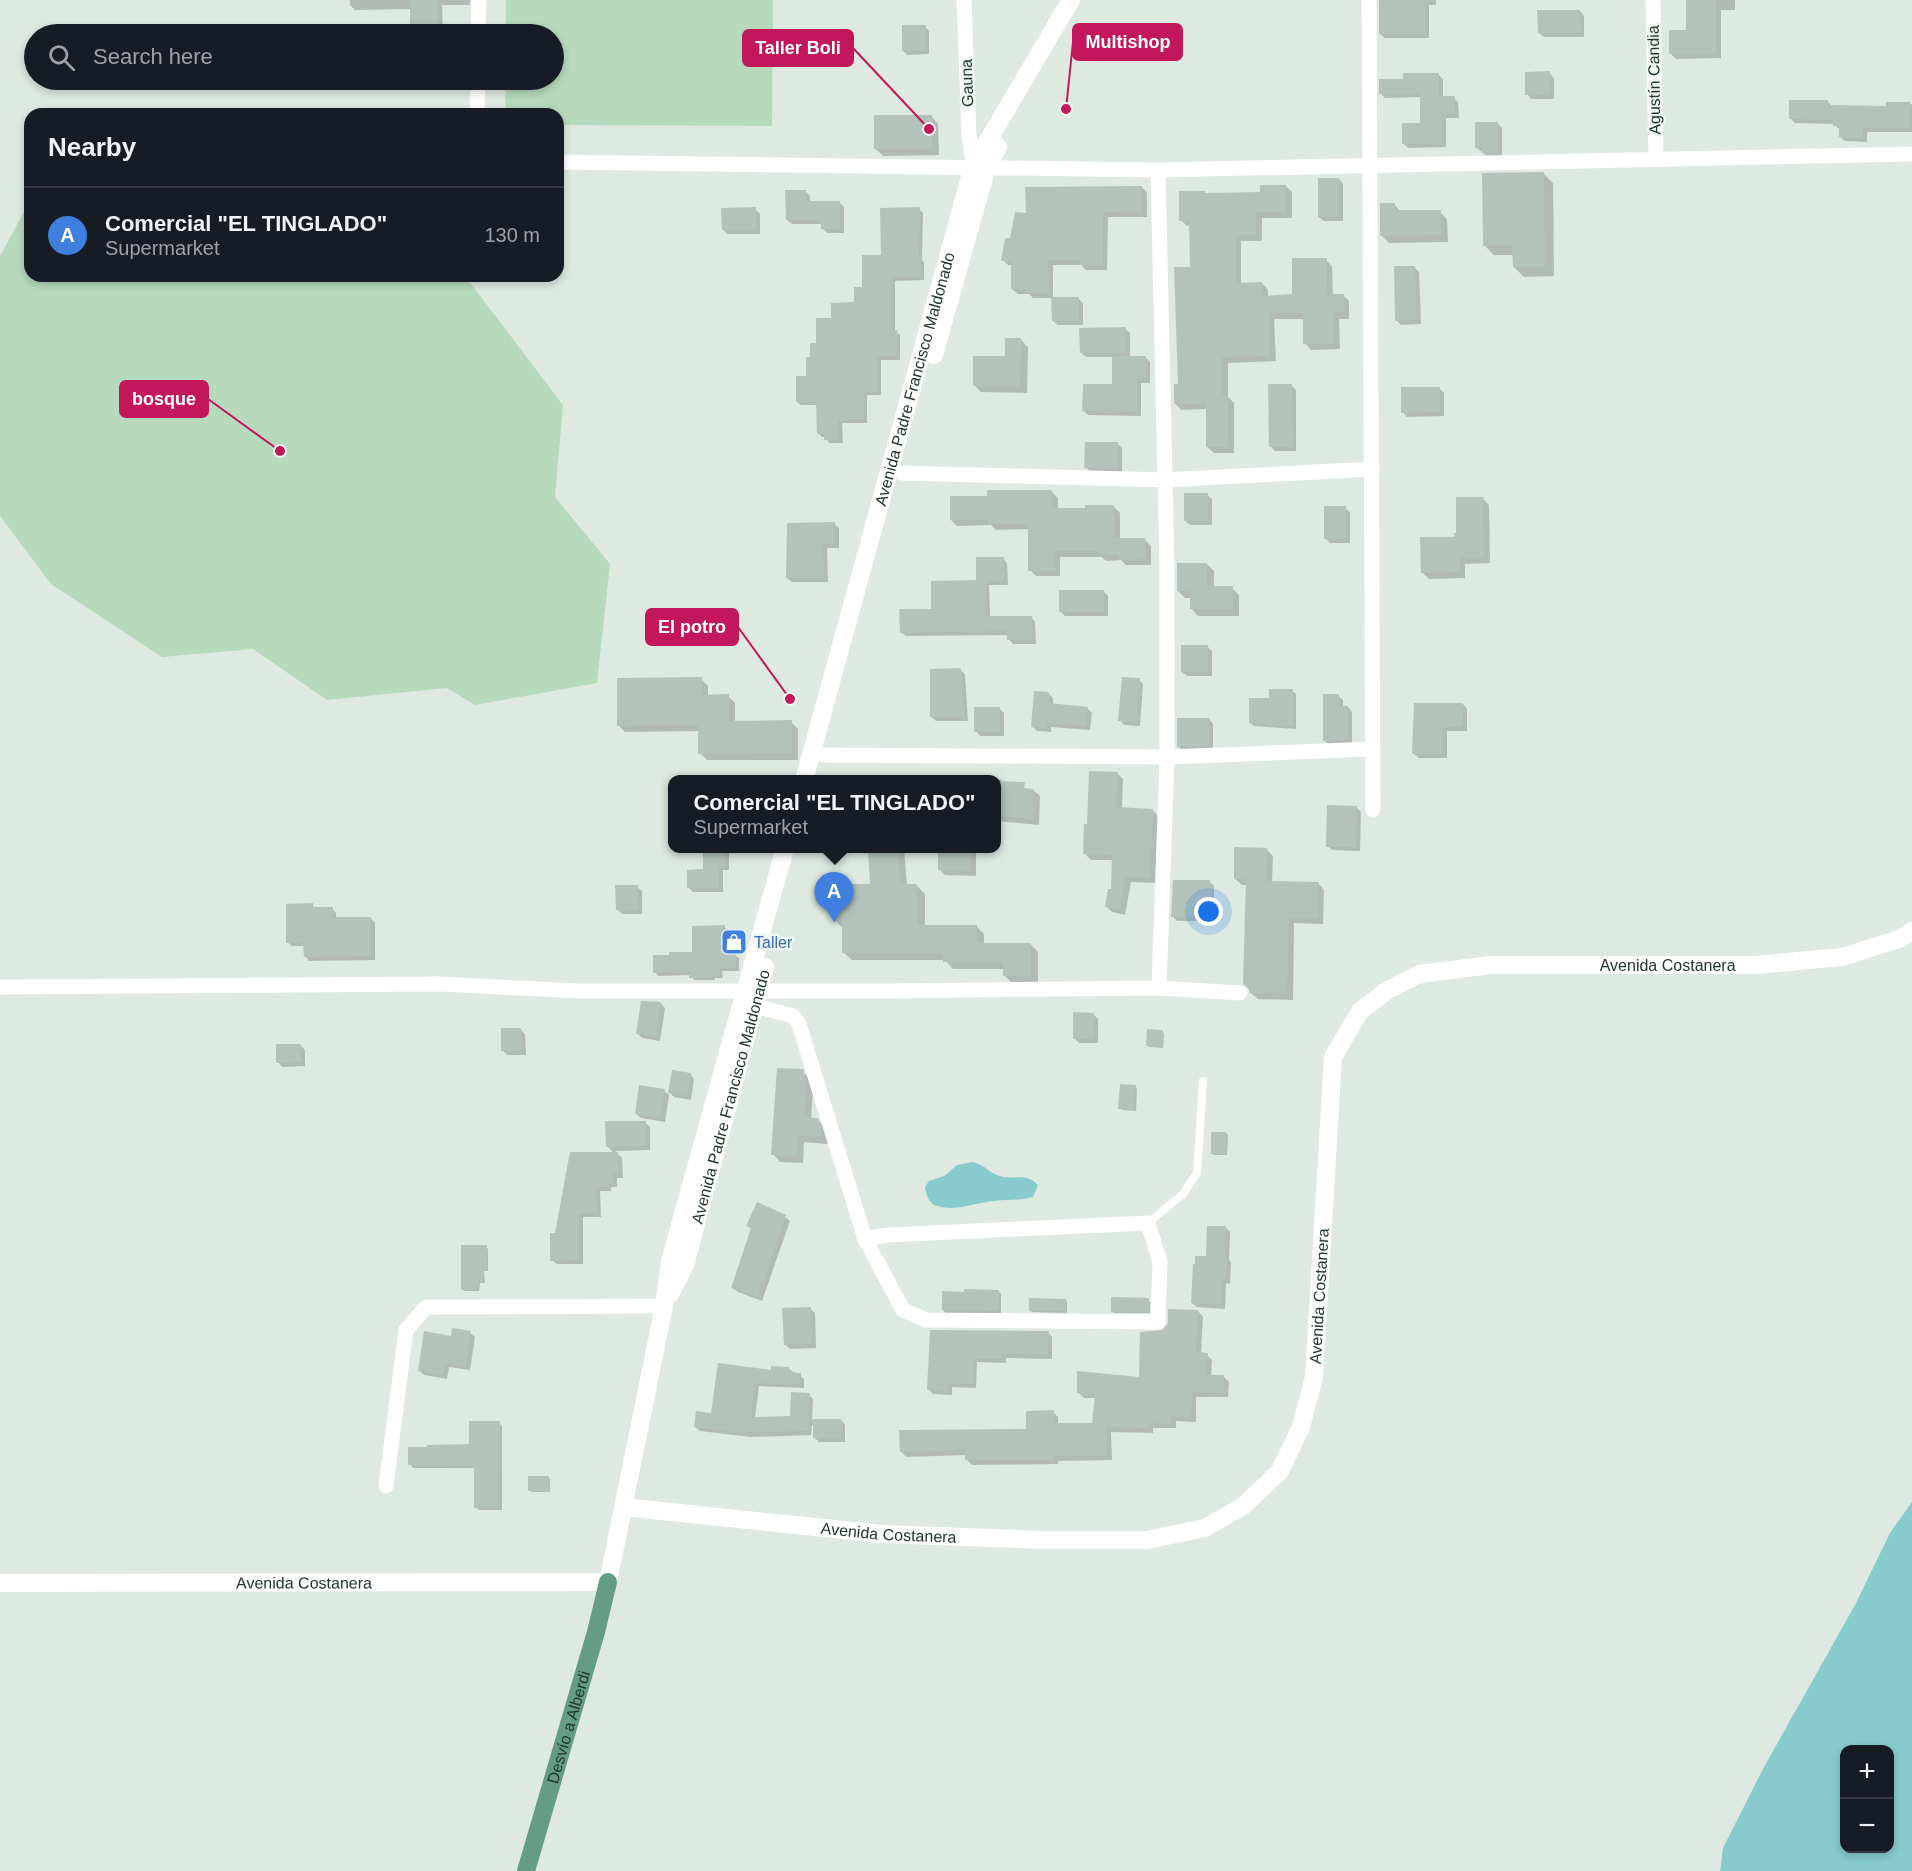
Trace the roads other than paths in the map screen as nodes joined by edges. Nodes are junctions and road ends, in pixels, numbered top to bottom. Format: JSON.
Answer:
{"nodes":[{"id":1,"x":479,"y":0,"type":"edge"},
{"id":2,"x":964,"y":0,"type":"edge"},
{"id":3,"x":1071,"y":0,"type":"edge"},
{"id":4,"x":1083,"y":0,"type":"edge"},
{"id":5,"x":1369,"y":0,"type":"edge"},
{"id":6,"x":1653,"y":0,"type":"edge"},
{"id":7,"x":478,"y":24,"type":"edge"},
{"id":8,"x":478,"y":90,"type":"edge"},
{"id":9,"x":477,"y":108,"type":"edge"},
{"id":10,"x":1912,"y":154,"type":"edge"},
{"id":11,"x":1656,"y":159,"type":"junction"},
{"id":12,"x":564,"y":162,"type":"edge"},
{"id":13,"x":1370,"y":165,"type":"junction"},
{"id":14,"x":980,"y":167,"type":"junction"},
{"id":15,"x":1158,"y":170,"type":"junction"},
{"id":16,"x":1372,"y":469,"type":"junction"},
{"id":17,"x":901,"y":473,"type":"junction"},
{"id":18,"x":1165,"y":480,"type":"junction"},
{"id":19,"x":1373,"y":749,"type":"junction"},
{"id":20,"x":824,"y":754,"type":"junction"},
{"id":21,"x":1167,"y":758,"type":"junction"},
{"id":22,"x":805,"y":775,"type":"edge"},
{"id":23,"x":818,"y":775,"type":"edge"},
{"id":24,"x":1373,"y":810,"type":"dead end"},
{"id":25,"x":784,"y":853,"type":"edge"},
{"id":26,"x":797,"y":853,"type":"edge"},
{"id":27,"x":1912,"y":931,"type":"edge"},
{"id":28,"x":0,"y":987,"type":"edge"},
{"id":29,"x":1160,"y":988,"type":"junction"},
{"id":30,"x":1240,"y":993,"type":"dead end"},
{"id":31,"x":753,"y":995,"type":"junction"},
{"id":32,"x":1203,"y":1082,"type":"dead end"},
{"id":33,"x":1148,"y":1223,"type":"junction"},
{"id":34,"x":865,"y":1239,"type":"junction"},
{"id":35,"x":664,"y":1306,"type":"junction"},
{"id":36,"x":386,"y":1486,"type":"dead end"},
{"id":37,"x":623,"y":1507,"type":"junction"},
{"id":38,"x":608,"y":1582,"type":"junction"},
{"id":39,"x":0,"y":1583,"type":"edge"},
{"id":40,"x":526,"y":1871,"type":"edge"}],
"edges":[{"from":1,"to":7,"type":"street"},
{"from":2,"to":14,"type":"street","name":"Gauna"},
{"from":3,"to":14,"type":"main road","name":"Avenida Padre Francisco Maldonado"},
{"from":4,"to":14,"type":"main road","name":"Avenida Padre Francisco Maldonado"},
{"from":5,"to":13,"type":"street"},
{"from":6,"to":11,"type":"street","name":"Agustín Candia"},
{"from":8,"to":9,"type":"street"},
{"from":10,"to":11,"type":"street"},
{"from":11,"to":13,"type":"street"},
{"from":12,"to":14,"type":"street"},
{"from":13,"to":15,"type":"street"},
{"from":13,"to":16,"type":"street"},
{"from":14,"to":15,"type":"street"},
{"from":14,"to":17,"type":"main road","name":"Avenida Padre Francisco Maldonado"},
{"from":14,"to":22,"type":"main road","name":"Avenida Padre Francisco Maldonado"},
{"from":15,"to":18,"type":"street"},
{"from":16,"to":18,"type":"street"},
{"from":16,"to":19,"type":"street"},
{"from":17,"to":18,"type":"street"},
{"from":17,"to":20,"type":"main road","name":"Avenida Padre Francisco Maldonado"},
{"from":18,"to":21,"type":"street"},
{"from":19,"to":21,"type":"street"},
{"from":19,"to":24,"type":"street"},
{"from":20,"to":21,"type":"street"},
{"from":20,"to":23,"type":"main road","name":"Avenida Padre Francisco Maldonado"},
{"from":21,"to":29,"type":"street"},
{"from":25,"to":31,"type":"main road","name":"Avenida Padre Francisco Maldonado"},
{"from":26,"to":31,"type":"main road","name":"Avenida Padre Francisco Maldonado"},
{"from":27,"to":37,"type":"main road","name":"Avenida Costanera"},
{"from":28,"to":31,"type":"street"},
{"from":29,"to":30,"type":"street"},
{"from":29,"to":31,"type":"street"},
{"from":31,"to":34,"type":"street"},
{"from":31,"to":35,"type":"main road","name":"Avenida Padre Francisco Maldonado"},
{"from":32,"to":33,"type":"lane"},
{"from":33,"to":34,"type":"street"},
{"from":33,"to":34,"type":"street"},
{"from":35,"to":36,"type":"street"},
{"from":35,"to":37,"type":"main road","name":"Avenida Padre Francisco Maldonado"},
{"from":37,"to":38,"type":"main road","name":"Avenida Padre Francisco Maldonado"},
{"from":38,"to":39,"type":"main road","name":"Avenida Costanera"},
{"from":38,"to":40,"type":"main road","name":"Desvío a Alberdi"}]}
